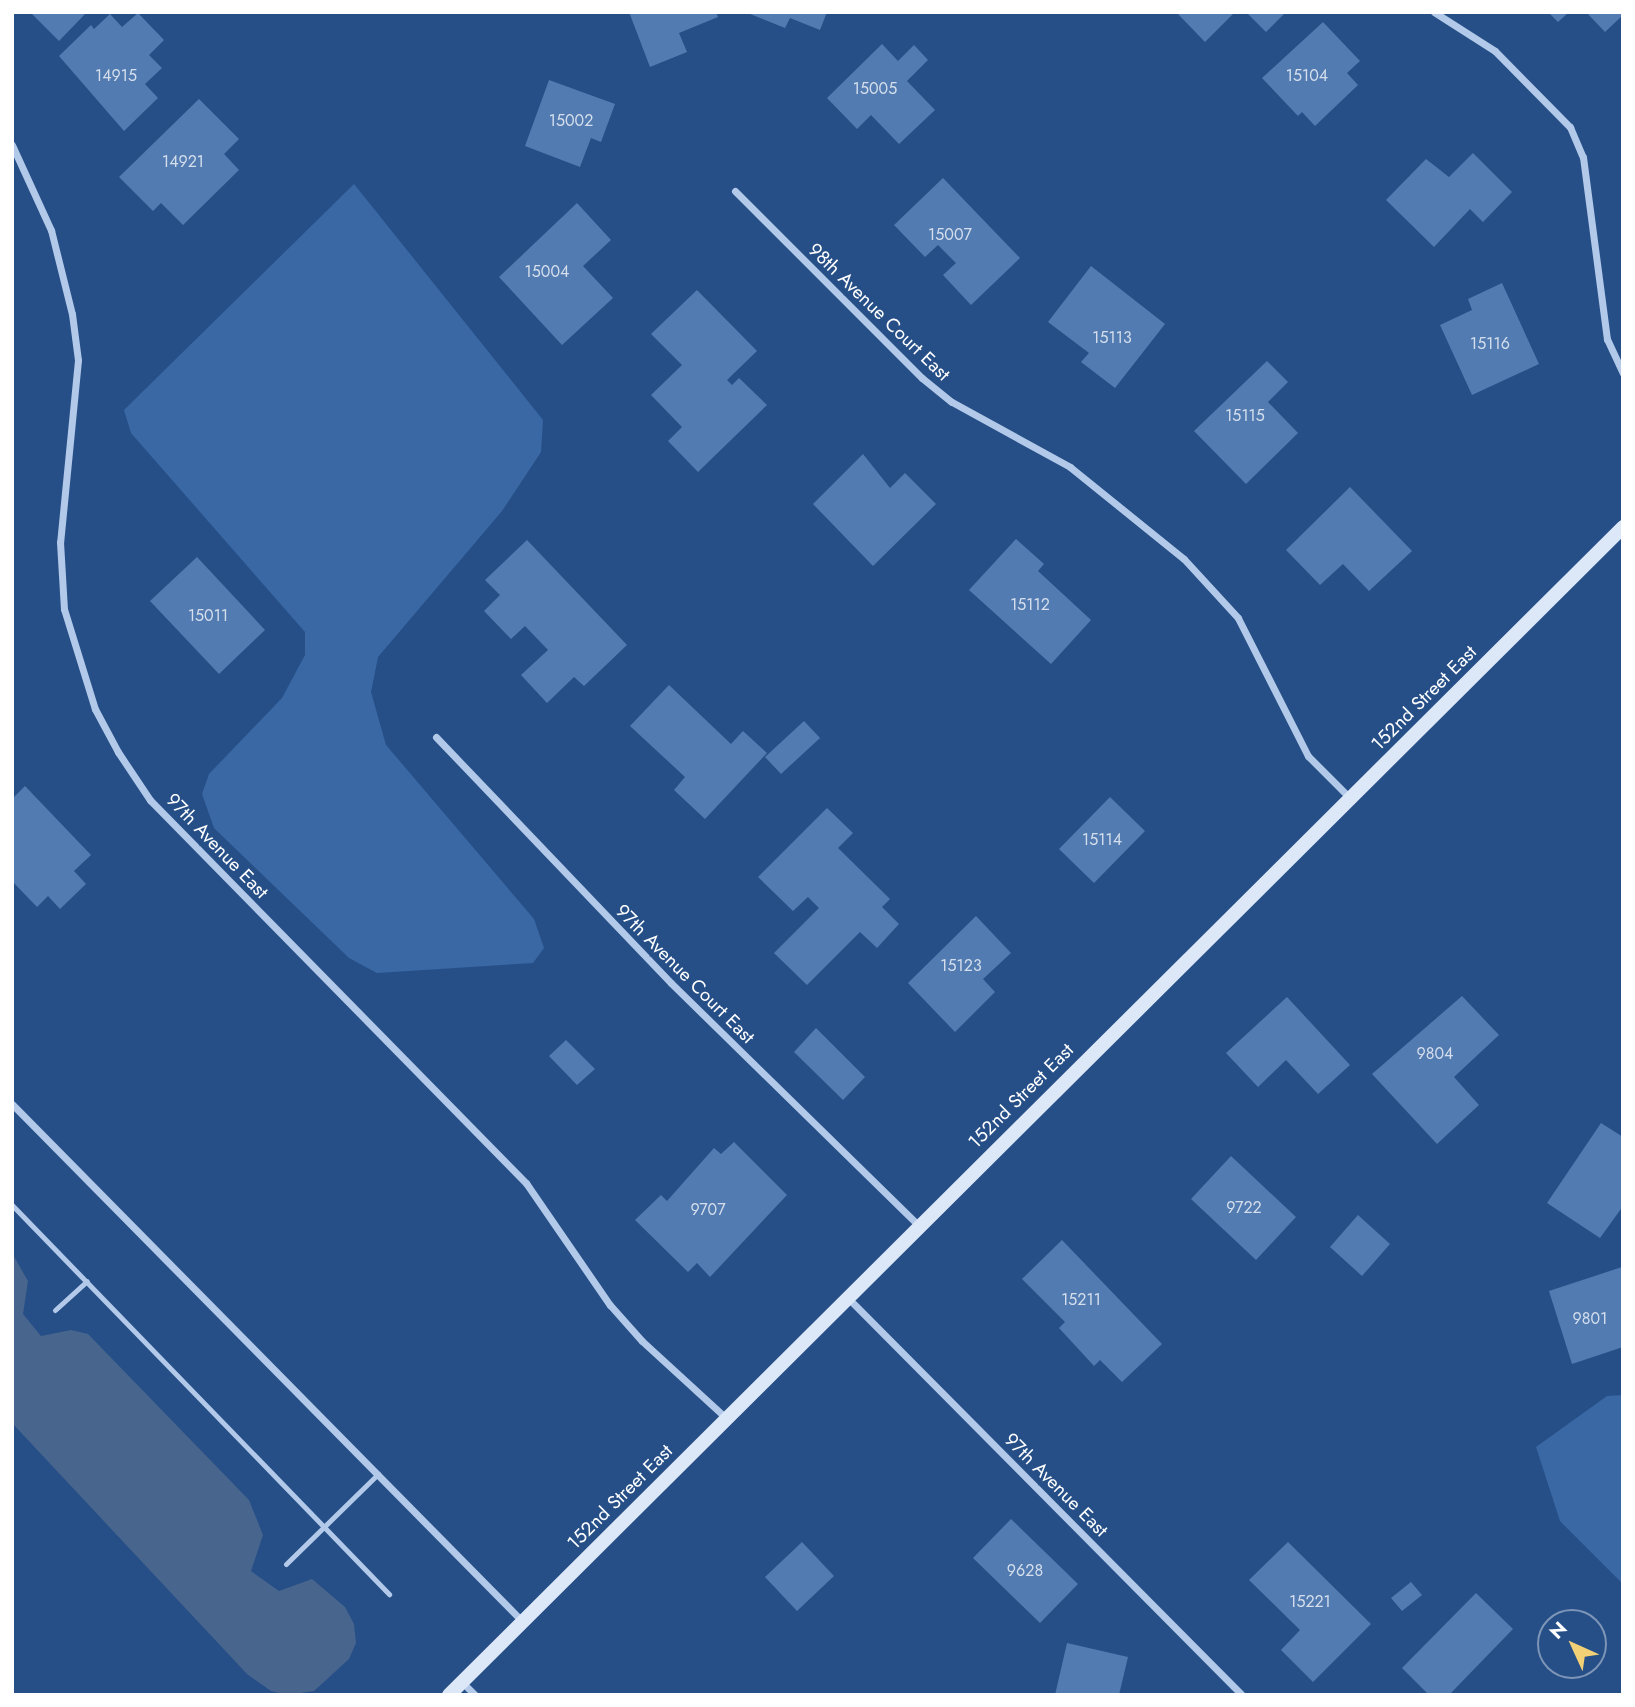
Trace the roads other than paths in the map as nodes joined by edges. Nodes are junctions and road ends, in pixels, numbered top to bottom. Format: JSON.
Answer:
{"nodes":[{"id":1,"x":1434,"y":12,"type":"edge"},
{"id":2,"x":12,"y":145,"type":"edge"},
{"id":3,"x":736,"y":191,"type":"dead end"},
{"id":4,"x":1623,"y":374,"type":"edge"},
{"id":5,"x":1623,"y":527,"type":"edge"},
{"id":6,"x":436,"y":737,"type":"dead end"},
{"id":7,"x":1350,"y":799,"type":"junction"},
{"id":8,"x":12,"y":1104,"type":"edge"},
{"id":9,"x":12,"y":1205,"type":"edge"},
{"id":10,"x":919,"y":1226,"type":"junction"},
{"id":11,"x":87,"y":1281,"type":"junction"},
{"id":12,"x":849,"y":1298,"type":"junction"},
{"id":13,"x":55,"y":1310,"type":"dead end"},
{"id":14,"x":726,"y":1418,"type":"junction"},
{"id":15,"x":378,"y":1474,"type":"junction"},
{"id":16,"x":324,"y":1527,"type":"junction"},
{"id":17,"x":286,"y":1564,"type":"dead end"},
{"id":18,"x":389,"y":1594,"type":"dead end"},
{"id":19,"x":522,"y":1621,"type":"junction"},
{"id":20,"x":462,"y":1682,"type":"junction"},
{"id":21,"x":449,"y":1695,"type":"edge"},
{"id":22,"x":475,"y":1695,"type":"edge"},
{"id":23,"x":1242,"y":1695,"type":"edge"}],
"edges":[{"from":1,"to":4,"type":"street"},
{"from":2,"to":14,"type":"street","name":"97th Avenue East"},
{"from":3,"to":7,"type":"street","name":"98th Avenue Court East"},
{"from":5,"to":7,"type":"main road","name":"152nd Street East"},
{"from":6,"to":10,"type":"street","name":"97th Avenue Court East"},
{"from":7,"to":10,"type":"main road","name":"152nd Street East"},
{"from":8,"to":15,"type":"street"},
{"from":9,"to":11,"type":"lane"},
{"from":10,"to":12,"type":"main road","name":"152nd Street East"},
{"from":11,"to":13,"type":"lane"},
{"from":11,"to":16,"type":"lane"},
{"from":12,"to":14,"type":"main road","name":"152nd Street East"},
{"from":12,"to":23,"type":"street","name":"97th Avenue East"},
{"from":14,"to":19,"type":"main road","name":"152nd Street East"},
{"from":15,"to":16,"type":"lane"},
{"from":15,"to":19,"type":"street"},
{"from":16,"to":17,"type":"lane"},
{"from":16,"to":18,"type":"lane"},
{"from":19,"to":20,"type":"main road","name":"152nd Street East"},
{"from":20,"to":21,"type":"main road","name":"152nd Street East"},
{"from":20,"to":22,"type":"street"}]}
